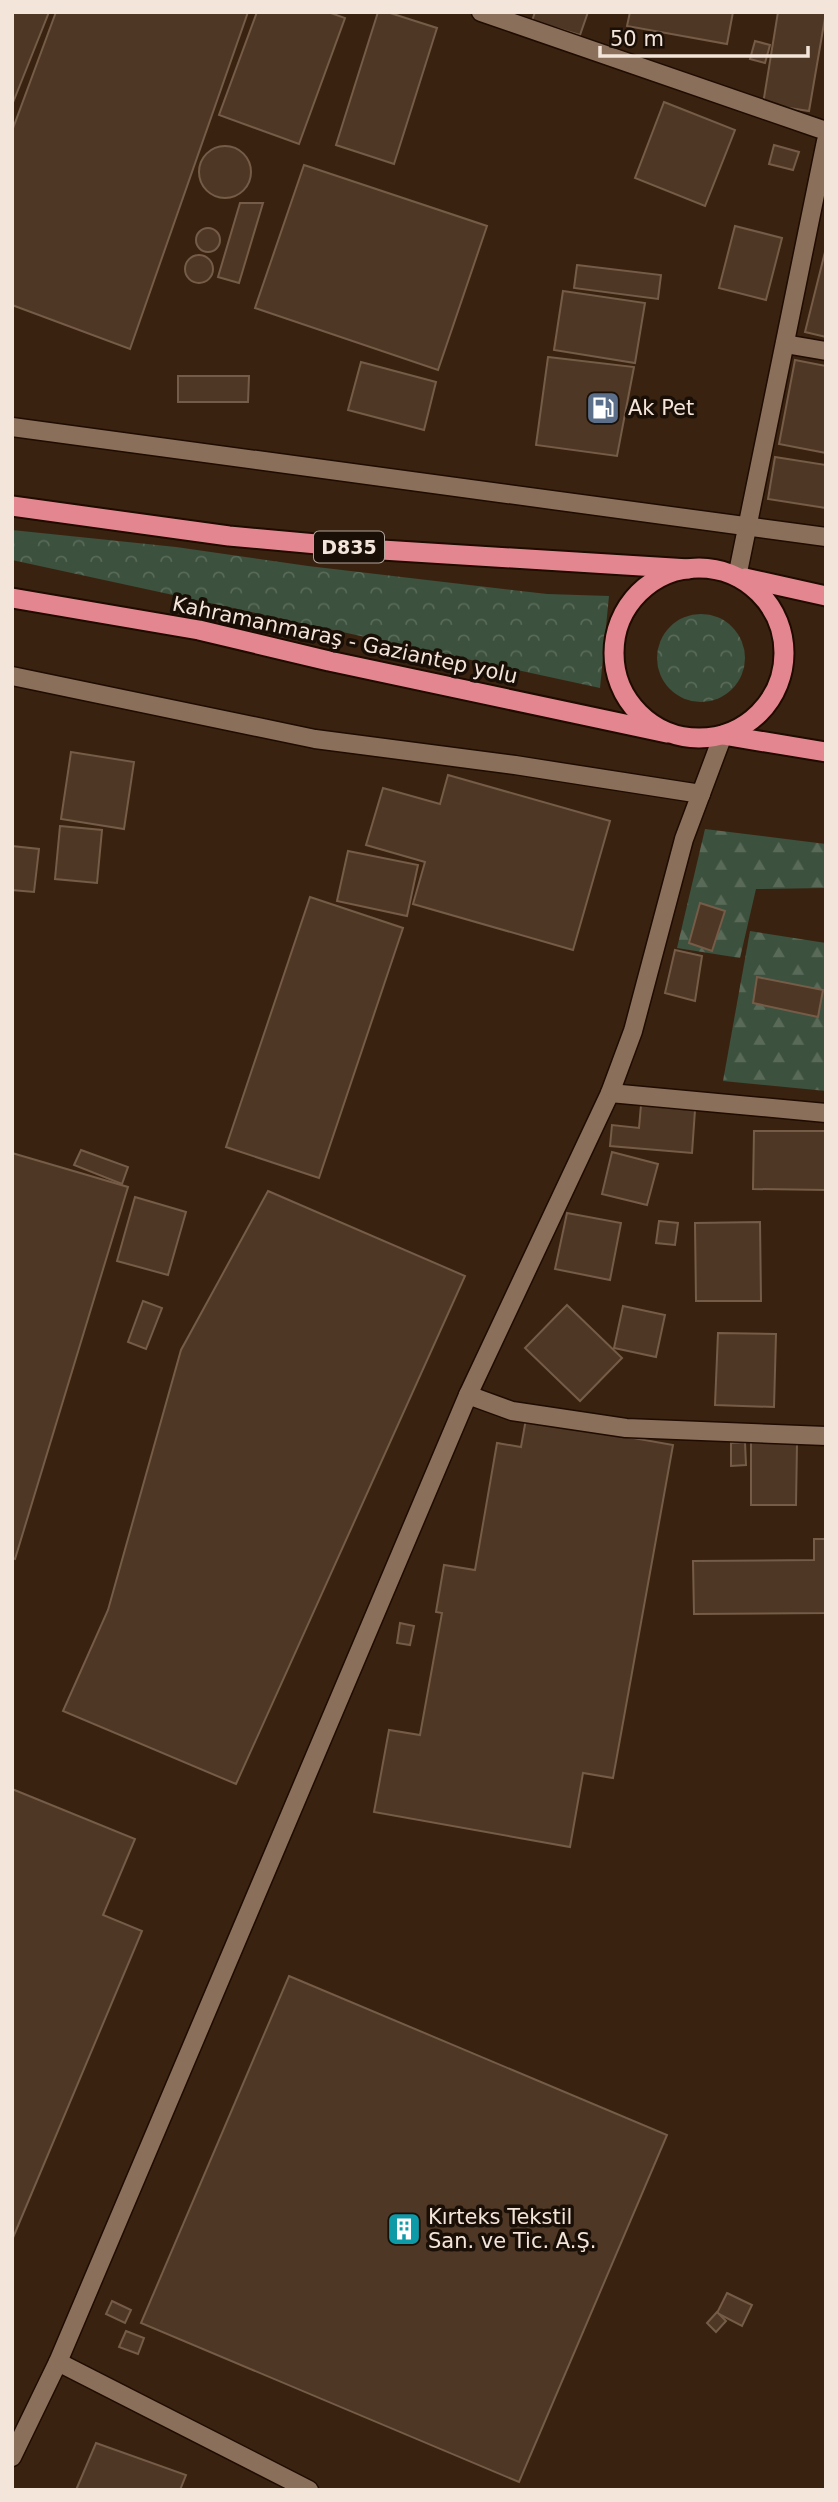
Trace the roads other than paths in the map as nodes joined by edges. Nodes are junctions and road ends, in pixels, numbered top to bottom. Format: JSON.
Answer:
{"nodes":[{"id":1,"x":481,"y":12,"type":"edge"},
{"id":2,"x":826,"y":131,"type":"edge"},
{"id":3,"x":826,"y":141,"type":"edge"},
{"id":4,"x":785,"y":344,"type":"junction"},
{"id":5,"x":826,"y":351,"type":"edge"},
{"id":6,"x":12,"y":427,"type":"edge"},
{"id":7,"x":12,"y":506,"type":"edge"},
{"id":8,"x":747,"y":527,"type":"junction"},
{"id":9,"x":826,"y":537,"type":"edge"},
{"id":10,"x":689,"y":569,"type":"junction"},
{"id":11,"x":737,"y":577,"type":"junction"},
{"id":12,"x":826,"y":596,"type":"edge"},
{"id":13,"x":12,"y":598,"type":"edge"},
{"id":14,"x":12,"y":676,"type":"edge"},
{"id":15,"x":667,"y":733,"type":"junction"},
{"id":16,"x":723,"y":735,"type":"junction"},
{"id":17,"x":826,"y":752,"type":"edge"},
{"id":18,"x":701,"y":794,"type":"junction"},
{"id":19,"x":610,"y":1093,"type":"junction"},
{"id":20,"x":826,"y":1113,"type":"edge"},
{"id":21,"x":468,"y":1395,"type":"junction"},
{"id":22,"x":826,"y":1436,"type":"edge"},
{"id":23,"x":58,"y":2362,"type":"junction"},
{"id":24,"x":12,"y":2457,"type":"edge"},
{"id":25,"x":309,"y":2490,"type":"edge"}],
"edges":[{"from":1,"to":2,"type":"street"},
{"from":3,"to":4,"type":"street"},
{"from":4,"to":5,"type":"street"},
{"from":4,"to":8,"type":"street"},
{"from":6,"to":8,"type":"street"},
{"from":7,"to":10,"type":"highway","number":"D835"},
{"from":8,"to":9,"type":"street"},
{"from":8,"to":11,"type":"street"},
{"from":10,"to":11,"type":"highway"},
{"from":10,"to":15,"type":"highway"},
{"from":11,"to":12,"type":"highway"},
{"from":11,"to":16,"type":"highway"},
{"from":13,"to":15,"type":"highway","name":"Kahramanmaraş - Gaziantep yolu"},
{"from":14,"to":18,"type":"street"},
{"from":15,"to":16,"type":"highway"},
{"from":16,"to":17,"type":"highway"},
{"from":16,"to":18,"type":"street"},
{"from":18,"to":19,"type":"street"},
{"from":19,"to":20,"type":"street"},
{"from":19,"to":21,"type":"street"},
{"from":21,"to":22,"type":"street"},
{"from":21,"to":23,"type":"street"},
{"from":23,"to":24,"type":"street"},
{"from":23,"to":25,"type":"street"}]}
